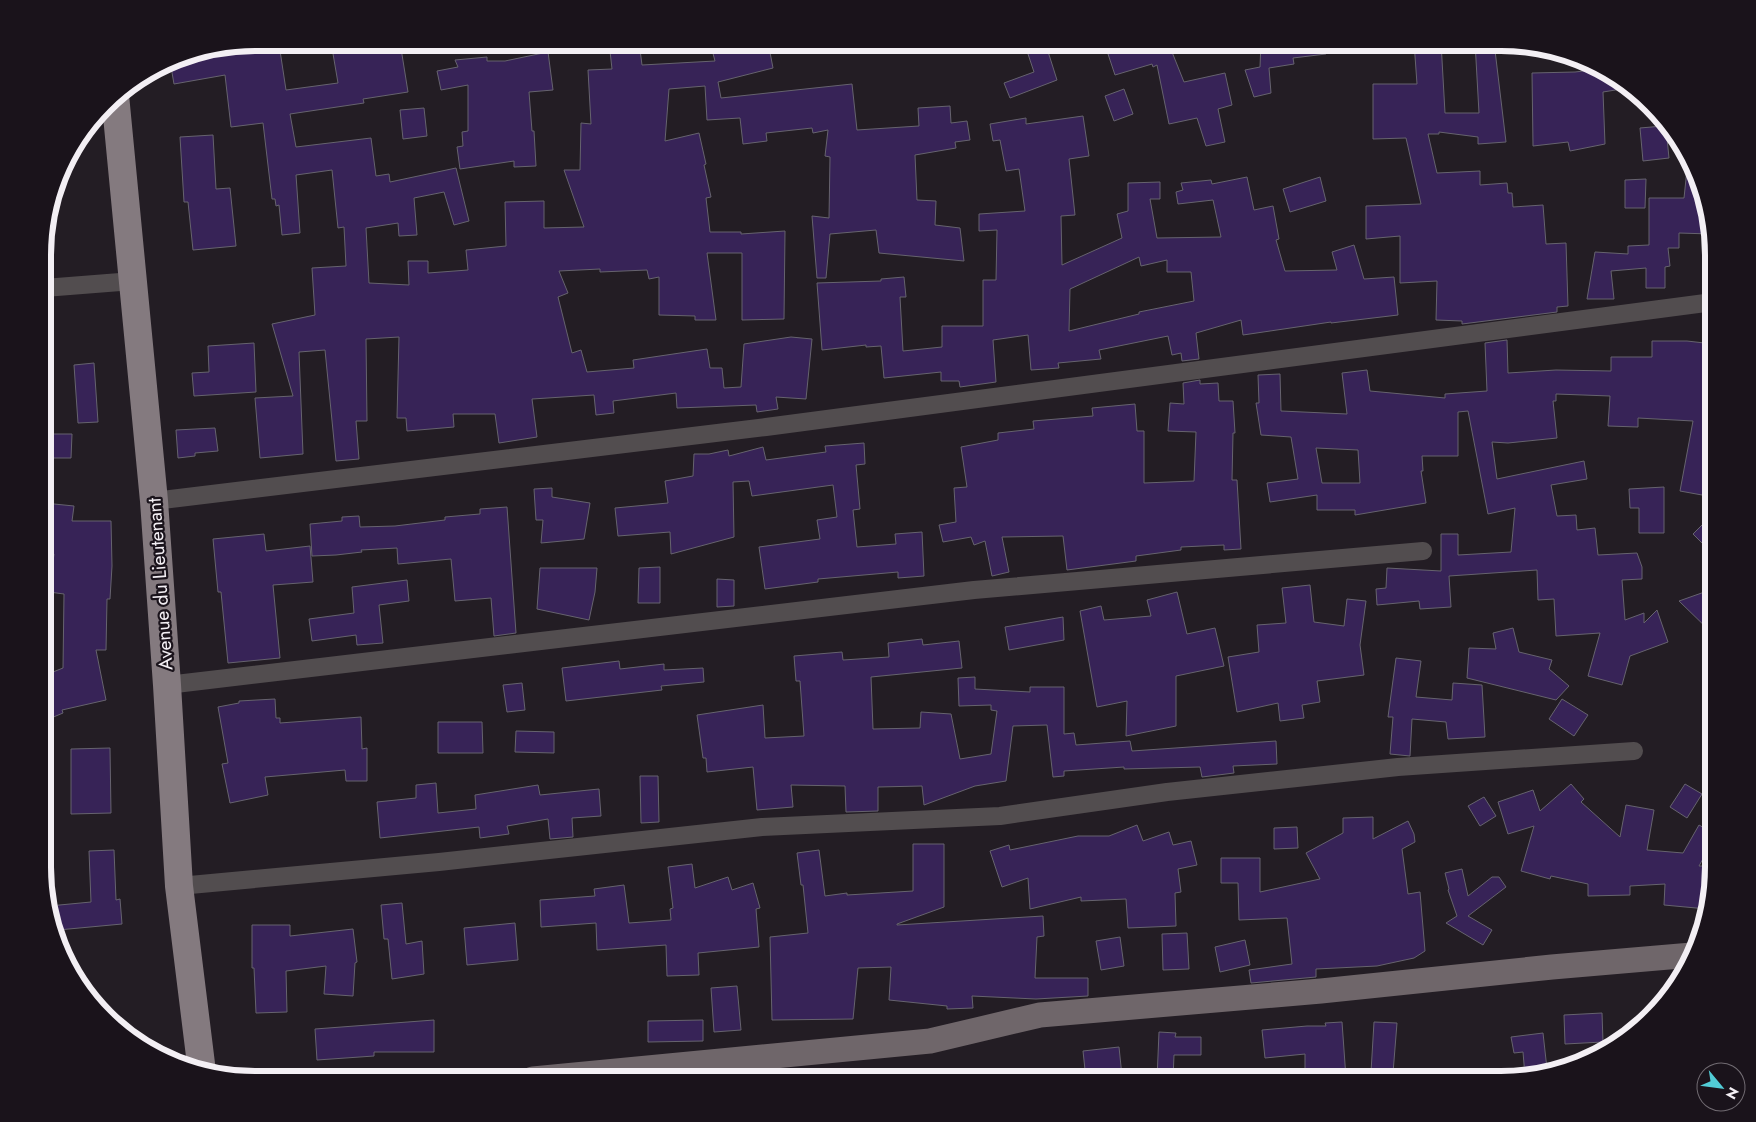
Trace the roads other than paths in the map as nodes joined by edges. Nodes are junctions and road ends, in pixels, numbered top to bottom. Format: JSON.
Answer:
{"nodes":[{"id":1,"x":116,"y":106,"type":"edge"},
{"id":2,"x":132,"y":281,"type":"junction"},
{"id":3,"x":51,"y":287,"type":"edge"},
{"id":4,"x":1705,"y":303,"type":"edge"},
{"id":5,"x":154,"y":501,"type":"junction"},
{"id":6,"x":1424,"y":551,"type":"dead end"},
{"id":7,"x":167,"y":685,"type":"junction"},
{"id":8,"x":1634,"y":752,"type":"dead end"},
{"id":9,"x":179,"y":886,"type":"junction"},
{"id":10,"x":1685,"y":956,"type":"edge"},
{"id":11,"x":201,"y":1064,"type":"edge"},
{"id":12,"x":617,"y":1071,"type":"edge"}],
"edges":[{"from":1,"to":2,"type":"main road","name":"Avenue du Lieutenant"},
{"from":2,"to":3,"type":"street"},
{"from":2,"to":5,"type":"main road","name":"Avenue du Lieutenant"},
{"from":4,"to":5,"type":"street"},
{"from":5,"to":7,"type":"main road","name":"Avenue du Lieutenant"},
{"from":6,"to":7,"type":"street"},
{"from":7,"to":9,"type":"main road","name":"Avenue du Lieutenant"},
{"from":8,"to":9,"type":"street"},
{"from":9,"to":11,"type":"main road","name":"Avenue du Lieutenant"},
{"from":10,"to":12,"type":"street"}]}
